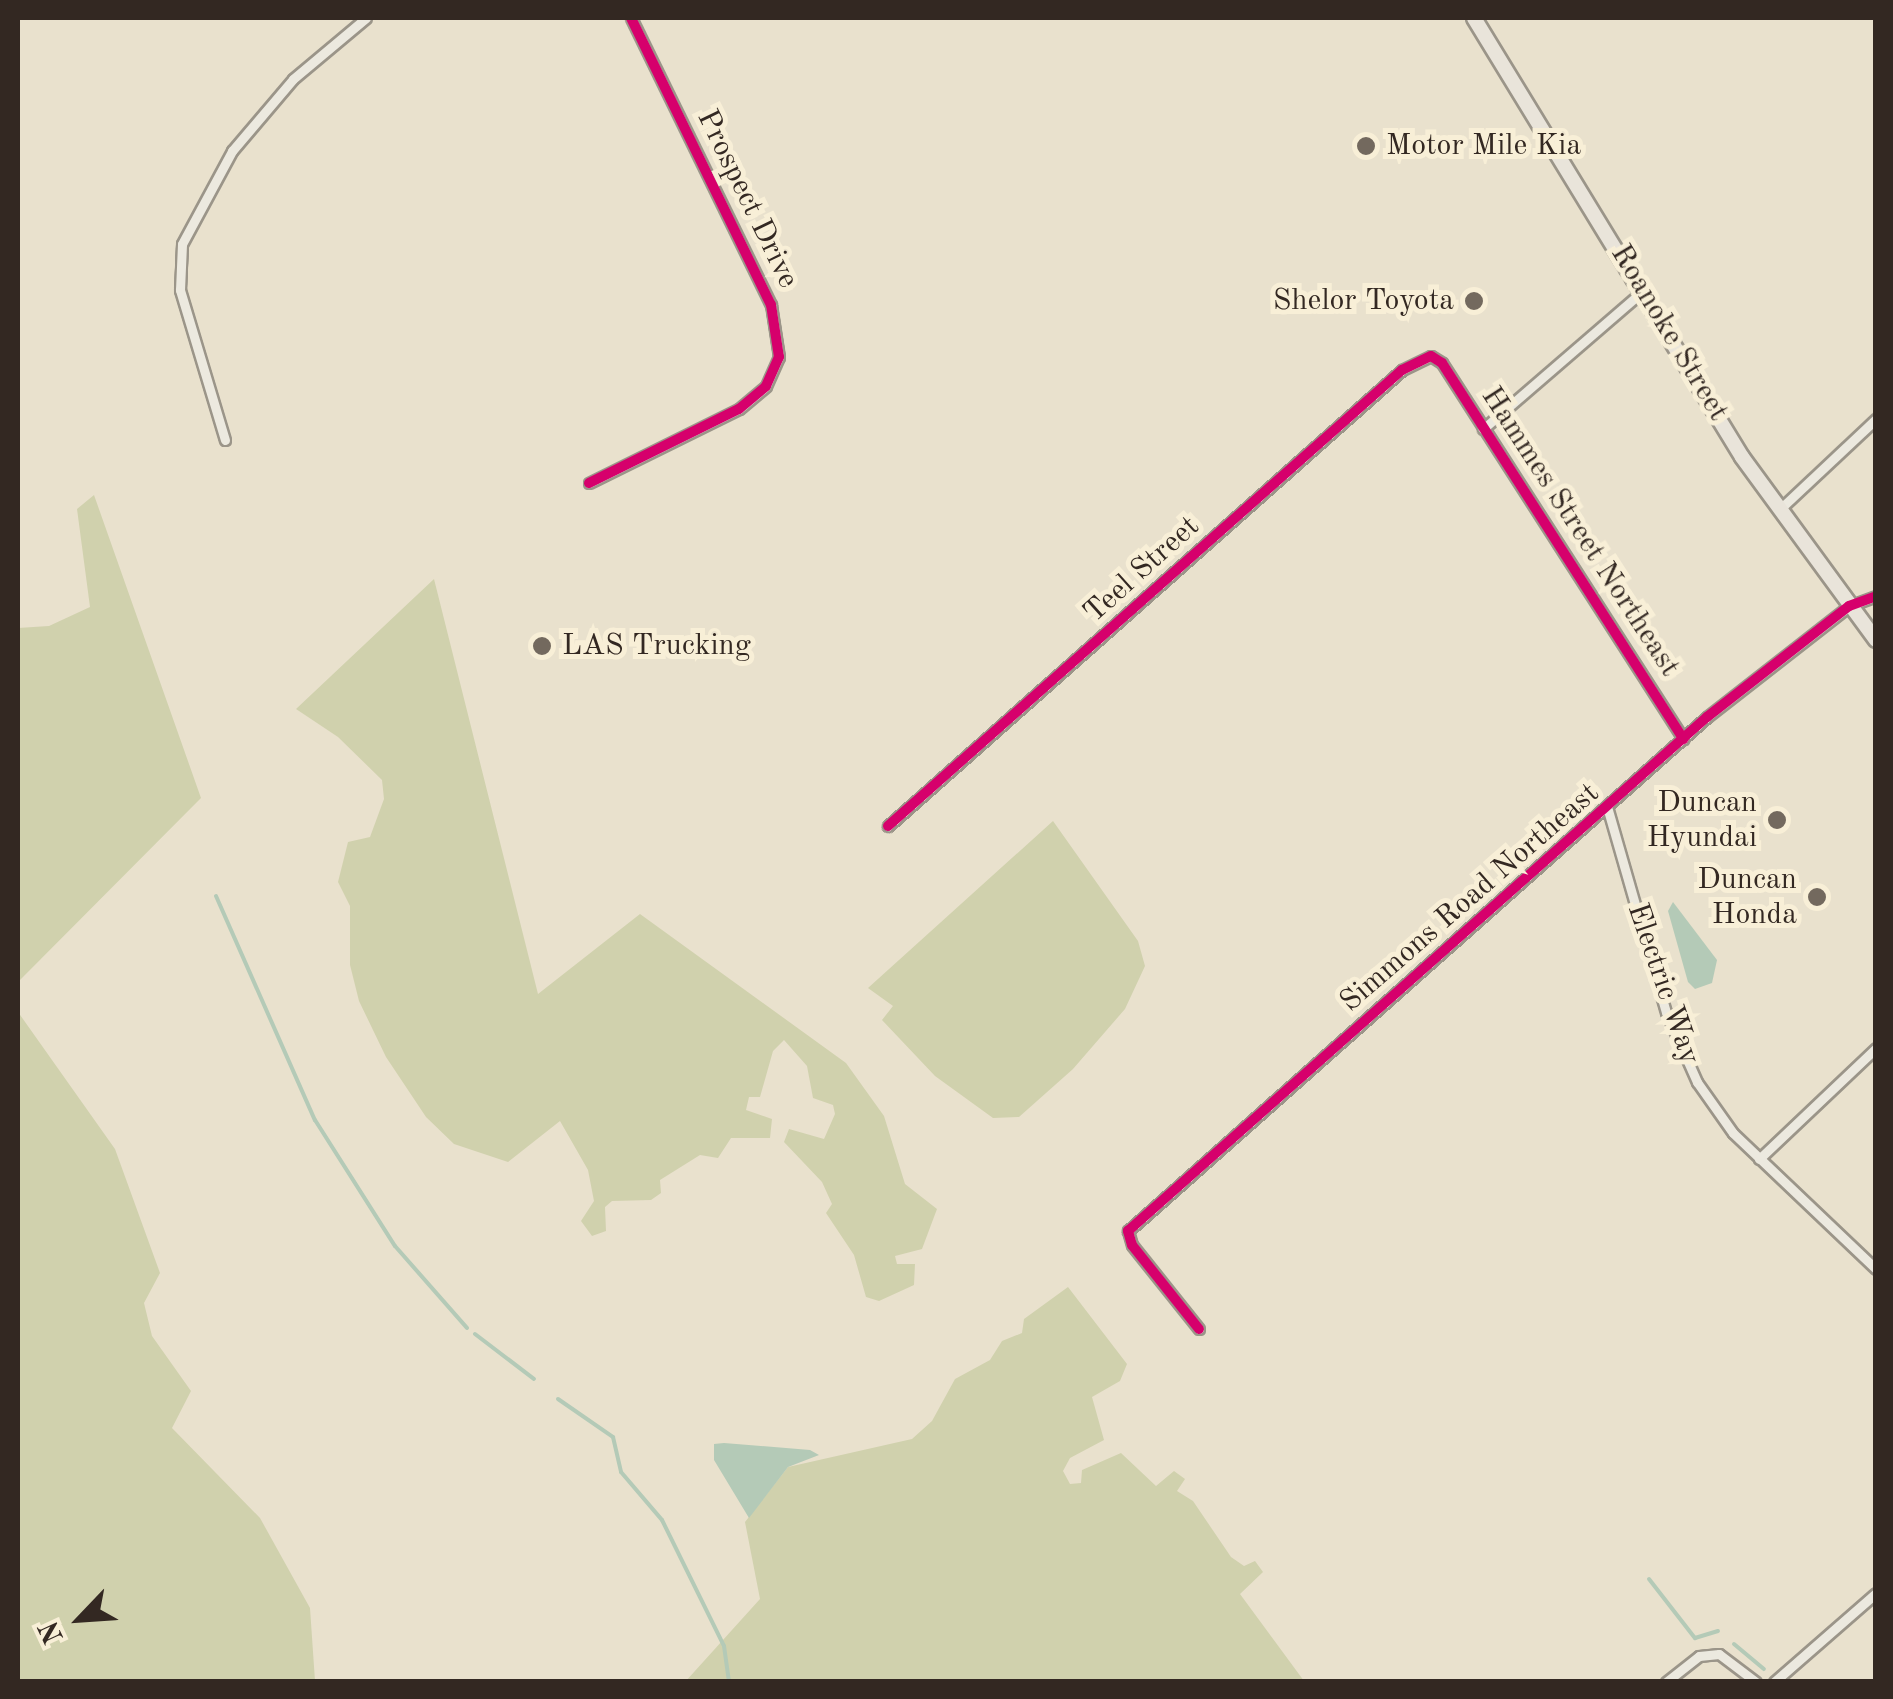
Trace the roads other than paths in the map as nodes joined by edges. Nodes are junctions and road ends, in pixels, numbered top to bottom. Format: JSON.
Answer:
{"nodes":[{"id":1,"x":366,"y":18,"type":"edge"},
{"id":2,"x":631,"y":18,"type":"edge"},
{"id":3,"x":1474,"y":18,"type":"edge"},
{"id":4,"x":1644,"y":291,"type":"junction"},
{"id":5,"x":1431,"y":356,"type":"joint"},
{"id":6,"x":1876,"y":420,"type":"edge"},
{"id":7,"x":1483,"y":430,"type":"junction"},
{"id":8,"x":225,"y":440,"type":"dead end"},
{"id":9,"x":590,"y":483,"type":"dead end"},
{"id":10,"x":1779,"y":510,"type":"junction"},
{"id":11,"x":1876,"y":596,"type":"edge"},
{"id":12,"x":1849,"y":606,"type":"junction"},
{"id":13,"x":1876,"y":640,"type":"edge"},
{"id":14,"x":1683,"y":739,"type":"junction"},
{"id":15,"x":1608,"y":810,"type":"junction"},
{"id":16,"x":888,"y":826,"type":"dead end"},
{"id":17,"x":1876,"y":1048,"type":"edge"},
{"id":18,"x":1759,"y":1159,"type":"junction"},
{"id":19,"x":1876,"y":1268,"type":"edge"},
{"id":20,"x":1200,"y":1330,"type":"dead end"},
{"id":21,"x":1876,"y":1593,"type":"edge"},
{"id":22,"x":1666,"y":1682,"type":"edge"},
{"id":23,"x":1756,"y":1682,"type":"edge"},
{"id":24,"x":1774,"y":1682,"type":"edge"}],
"edges":[{"from":1,"to":8,"type":"street"},
{"from":2,"to":9,"type":"street","name":"Prospect Drive"},
{"from":3,"to":4,"type":"main road","name":"Roanoke Street"},
{"from":4,"to":7,"type":"street"},
{"from":4,"to":10,"type":"main road","name":"Roanoke Street"},
{"from":5,"to":7,"type":"street","name":"Hammes Street Northeast"},
{"from":5,"to":16,"type":"street","name":"Teel Street"},
{"from":6,"to":10,"type":"street"},
{"from":7,"to":14,"type":"street","name":"Hammes Street Northeast"},
{"from":10,"to":12,"type":"main road","name":"Roanoke Street"},
{"from":11,"to":12,"type":"street","name":"Simmons Road Northeast"},
{"from":12,"to":13,"type":"main road","name":"Roanoke Street"},
{"from":12,"to":14,"type":"street","name":"Simmons Road Northeast"},
{"from":14,"to":15,"type":"street","name":"Simmons Road Northeast"},
{"from":15,"to":18,"type":"street","name":"Electric Way"},
{"from":15,"to":20,"type":"street","name":"Simmons Road Northeast"},
{"from":17,"to":18,"type":"street"},
{"from":18,"to":19,"type":"street","name":"Electric Way"},
{"from":21,"to":24,"type":"street"},
{"from":22,"to":23,"type":"street"}]}
